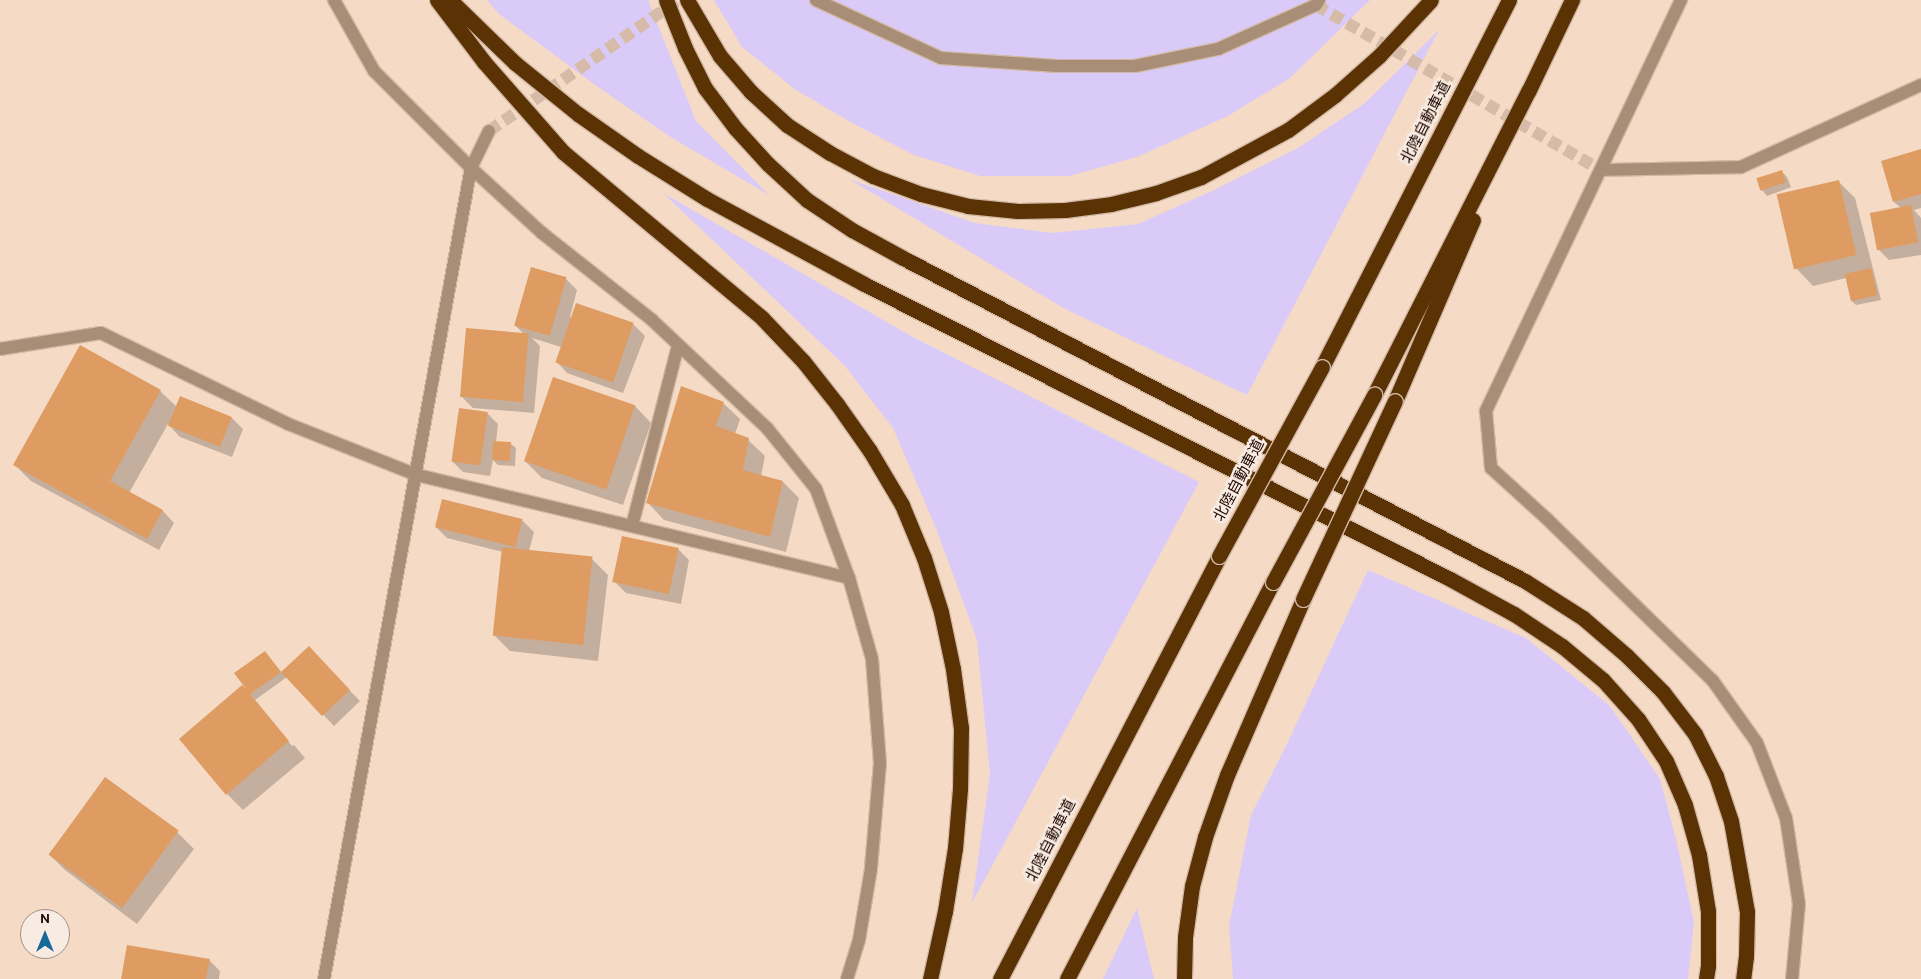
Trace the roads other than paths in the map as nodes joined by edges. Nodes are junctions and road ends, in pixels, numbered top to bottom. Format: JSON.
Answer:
{"nodes":[{"id":1,"x":334,"y":0,"type":"edge"},
{"id":2,"x":437,"y":0,"type":"edge"},
{"id":3,"x":450,"y":0,"type":"edge"},
{"id":4,"x":666,"y":0,"type":"edge"},
{"id":5,"x":687,"y":0,"type":"edge"},
{"id":6,"x":816,"y":0,"type":"edge"},
{"id":7,"x":1319,"y":0,"type":"edge"},
{"id":8,"x":1431,"y":0,"type":"edge"},
{"id":9,"x":1509,"y":0,"type":"edge"},
{"id":10,"x":1572,"y":0,"type":"edge"},
{"id":11,"x":1681,"y":0,"type":"edge"},
{"id":12,"x":1921,"y":85,"type":"edge"},
{"id":13,"x":1529,"y":90,"type":"junction"},
{"id":14,"x":489,"y":131,"type":"tunnel mouth"},
{"id":15,"x":471,"y":168,"type":"junction"},
{"id":16,"x":1601,"y":170,"type":"junction"},
{"id":17,"x":678,"y":346,"type":"junction"},
{"id":18,"x":0,"y":349,"type":"edge"},
{"id":19,"x":417,"y":475,"type":"junction"},
{"id":20,"x":632,"y":526,"type":"junction"},
{"id":21,"x":849,"y":578,"type":"junction"},
{"id":22,"x":324,"y":979,"type":"edge"},
{"id":23,"x":847,"y":979,"type":"edge"},
{"id":24,"x":930,"y":979,"type":"edge"},
{"id":25,"x":1000,"y":979,"type":"edge"},
{"id":26,"x":1067,"y":979,"type":"edge"},
{"id":27,"x":1184,"y":979,"type":"edge"},
{"id":28,"x":1706,"y":979,"type":"edge"},
{"id":29,"x":1743,"y":979,"type":"edge"},
{"id":30,"x":1792,"y":979,"type":"edge"}],
"edges":[{"from":1,"to":15,"type":"street"},
{"from":2,"to":24,"type":"highway"},
{"from":3,"to":28,"type":"highway"},
{"from":4,"to":29,"type":"highway"},
{"from":5,"to":8,"type":"highway"},
{"from":6,"to":7,"type":"street"},
{"from":9,"to":25,"type":"highway","name":"北陸自動車道","bridge":true},
{"from":10,"to":13,"type":"highway"},
{"from":11,"to":16,"type":"street"},
{"from":12,"to":16,"type":"street"},
{"from":13,"to":26,"type":"highway","bridge":true},
{"from":13,"to":27,"type":"highway","bridge":true},
{"from":14,"to":15,"type":"street"},
{"from":15,"to":17,"type":"street"},
{"from":15,"to":19,"type":"street"},
{"from":16,"to":30,"type":"street"},
{"from":17,"to":20,"type":"street"},
{"from":17,"to":21,"type":"street"},
{"from":18,"to":19,"type":"street"},
{"from":19,"to":20,"type":"street"},
{"from":19,"to":22,"type":"street"},
{"from":20,"to":21,"type":"street"},
{"from":21,"to":23,"type":"street"}]}
